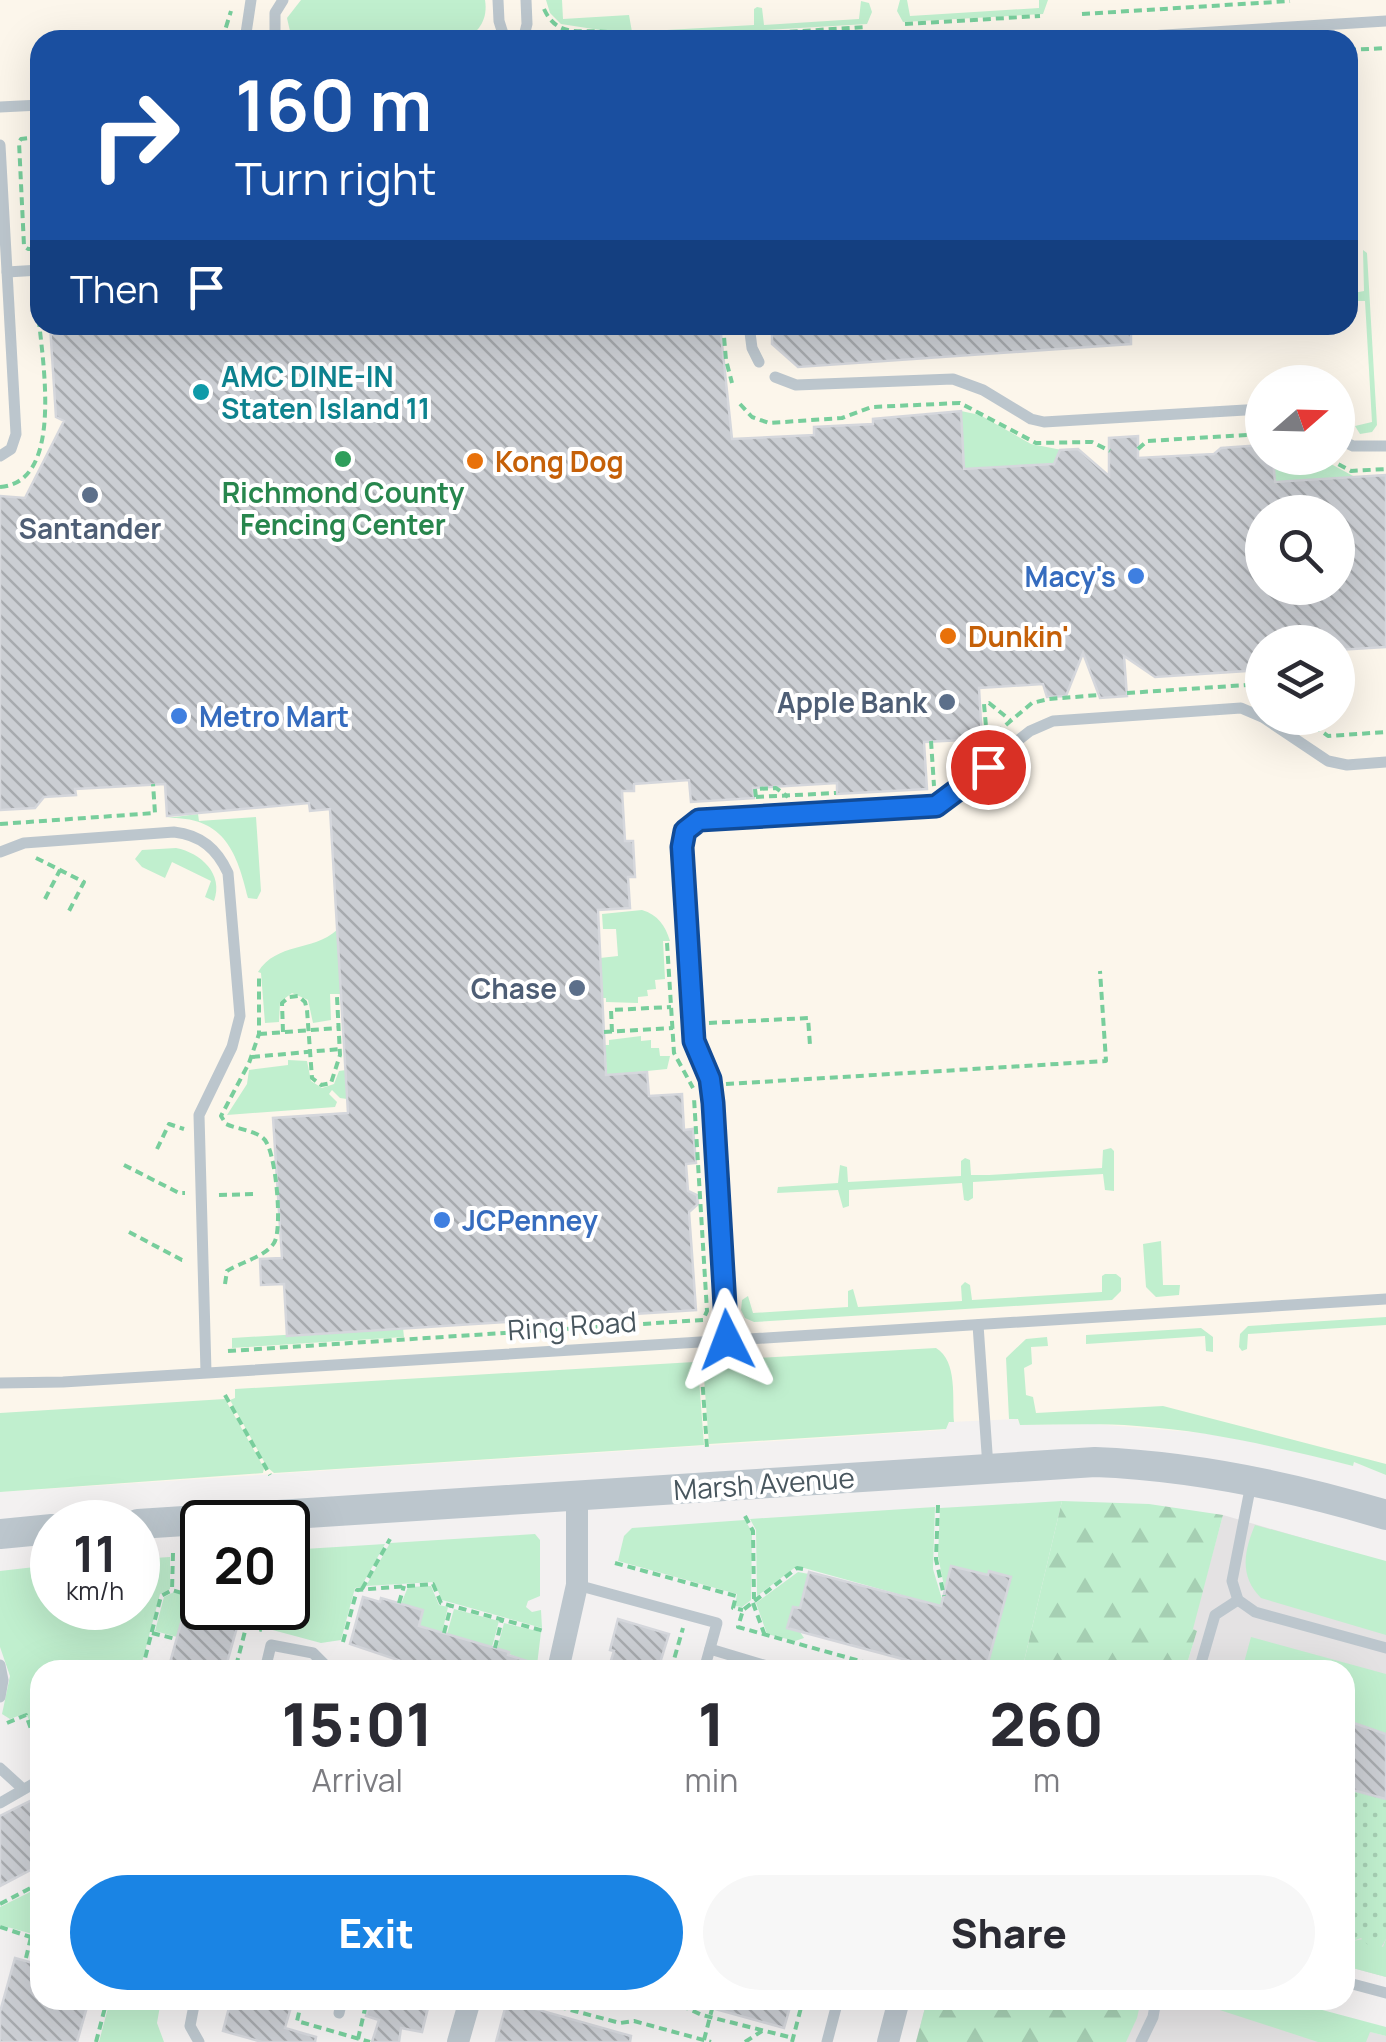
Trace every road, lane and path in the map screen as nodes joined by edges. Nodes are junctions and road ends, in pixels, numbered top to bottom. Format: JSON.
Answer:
{"nodes":[{"id":1,"x":251,"y":0,"type":"edge"},
{"id":2,"x":284,"y":0,"type":"edge"},
{"id":3,"x":498,"y":0,"type":"edge"},
{"id":4,"x":526,"y":0,"type":"edge"},
{"id":5,"x":541,"y":0,"type":"edge"},
{"id":6,"x":1290,"y":1,"type":"edge"},
{"id":7,"x":233,"y":2,"type":"edge"},
{"id":8,"x":1082,"y":14,"type":"dead end"},
{"id":9,"x":1040,"y":16,"type":"dead end"},
{"id":10,"x":1386,"y":21,"type":"edge"},
{"id":11,"x":906,"y":24,"type":"dead end"},
{"id":12,"x":865,"y":27,"type":"dead end"},
{"id":13,"x":225,"y":30,"type":"edge"},
{"id":14,"x":246,"y":30,"type":"edge"},
{"id":15,"x":275,"y":30,"type":"edge"},
{"id":16,"x":502,"y":30,"type":"edge"},
{"id":17,"x":526,"y":30,"type":"edge"},
{"id":18,"x":562,"y":30,"type":"edge"},
{"id":19,"x":818,"y":30,"type":"edge"},
{"id":20,"x":1244,"y":30,"type":"edge"},
{"id":21,"x":1386,"y":48,"type":"edge"},
{"id":22,"x":1358,"y":49,"type":"edge"},
{"id":23,"x":30,"y":105,"type":"edge"},
{"id":24,"x":0,"y":107,"type":"edge"},
{"id":25,"x":30,"y":138,"type":"edge"},
{"id":26,"x":0,"y":145,"type":"edge"},
{"id":27,"x":30,"y":249,"type":"edge"},
{"id":28,"x":7,"y":272,"type":"junction"},
{"id":29,"x":30,"y":275,"type":"edge"},
{"id":30,"x":40,"y":335,"type":"edge"},
{"id":31,"x":725,"y":335,"type":"edge"},
{"id":32,"x":750,"y":335,"type":"edge"},
{"id":33,"x":759,"y":362,"type":"dead end"},
{"id":34,"x":775,"y":377,"type":"dead end"},
{"id":35,"x":732,"y":383,"type":"dead end"},
{"id":36,"x":740,"y":404,"type":"dead end"},
{"id":37,"x":1245,"y":410,"type":"edge"},
{"id":38,"x":1245,"y":435,"type":"edge"},
{"id":39,"x":1106,"y":436,"type":"dead end"},
{"id":40,"x":44,"y":445,"type":"junction"},
{"id":41,"x":1355,"y":446,"type":"edge"},
{"id":42,"x":1386,"y":446,"type":"edge"},
{"id":43,"x":50,"y":448,"type":"dead end"},
{"id":44,"x":1138,"y":449,"type":"dead end"},
{"id":45,"x":0,"y":456,"type":"edge"},
{"id":46,"x":1386,"y":469,"type":"edge"},
{"id":47,"x":1355,"y":471,"type":"edge"},
{"id":48,"x":0,"y":487,"type":"edge"},
{"id":49,"x":1245,"y":685,"type":"edge"},
{"id":50,"x":1126,"y":693,"type":"dead end"},
{"id":51,"x":1245,"y":710,"type":"edge"},
{"id":52,"x":980,"y":714,"type":"dead end"},
{"id":53,"x":1010,"y":720,"type":"dead end"},
{"id":54,"x":985,"y":721,"type":"junction"},
{"id":55,"x":1386,"y":732,"type":"edge"},
{"id":56,"x":1355,"y":734,"type":"edge"},
{"id":57,"x":1290,"y":735,"type":"edge"},
{"id":58,"x":987,"y":740,"type":"dead end"},
{"id":59,"x":930,"y":741,"type":"dead end"},
{"id":60,"x":1386,"y":762,"type":"edge"},
{"id":61,"x":153,"y":784,"type":"dead end"},
{"id":62,"x":934,"y":784,"type":"dead end"},
{"id":63,"x":836,"y":793,"type":"dead end"},
{"id":64,"x":785,"y":796,"type":"junction"},
{"id":65,"x":0,"y":824,"type":"edge"},
{"id":66,"x":0,"y":852,"type":"edge"},
{"id":67,"x":35,"y":858,"type":"dead end"},
{"id":68,"x":60,"y":870,"type":"junction"},
{"id":69,"x":45,"y":899,"type":"dead end"},
{"id":70,"x":70,"y":910,"type":"dead end"},
{"id":71,"x":667,"y":943,"type":"dead end"},
{"id":72,"x":1100,"y":972,"type":"dead end"},
{"id":73,"x":258,"y":978,"type":"dead end"},
{"id":74,"x":336,"y":997,"type":"dead end"},
{"id":75,"x":671,"y":1007,"type":"junction"},
{"id":76,"x":709,"y":1023,"type":"dead end"},
{"id":77,"x":338,"y":1028,"type":"junction"},
{"id":78,"x":673,"y":1028,"type":"junction"},
{"id":79,"x":308,"y":1030,"type":"junction"},
{"id":80,"x":283,"y":1032,"type":"junction"},
{"id":81,"x":604,"y":1032,"type":"dead end"},
{"id":82,"x":612,"y":1032,"type":"junction"},
{"id":83,"x":259,"y":1034,"type":"junction"},
{"id":84,"x":341,"y":1044,"type":"junction"},
{"id":85,"x":810,"y":1045,"type":"dead end"},
{"id":86,"x":310,"y":1052,"type":"junction"},
{"id":87,"x":252,"y":1056,"type":"junction"},
{"id":88,"x":726,"y":1084,"type":"dead end"},
{"id":89,"x":181,"y":1130,"type":"dead end"},
{"id":90,"x":157,"y":1149,"type":"dead end"},
{"id":91,"x":129,"y":1232,"type":"dead end"},
{"id":92,"x":203,"y":1264,"type":"junction"},
{"id":93,"x":227,"y":1272,"type":"junction"},
{"id":94,"x":225,"y":1284,"type":"dead end"},
{"id":95,"x":1386,"y":1299,"type":"edge"},
{"id":96,"x":978,"y":1325,"type":"junction"},
{"id":97,"x":727,"y":1340,"type":"junction"},
{"id":98,"x":228,"y":1350,"type":"dead end"},
{"id":99,"x":701,"y":1362,"type":"dead end"},
{"id":100,"x":206,"y":1372,"type":"junction"},
{"id":101,"x":0,"y":1384,"type":"edge"},
{"id":102,"x":225,"y":1394,"type":"dead end"},
{"id":103,"x":706,"y":1448,"type":"dead end"},
{"id":104,"x":988,"y":1466,"type":"junction"},
{"id":105,"x":270,"y":1476,"type":"dead end"},
{"id":106,"x":1252,"y":1480,"type":"junction"},
{"id":107,"x":577,"y":1496,"type":"junction"},
{"id":108,"x":938,"y":1505,"type":"dead end"},
{"id":109,"x":1386,"y":1515,"type":"edge"},
{"id":110,"x":745,"y":1516,"type":"dead end"},
{"id":111,"x":160,"y":1523,"type":"edge"},
{"id":112,"x":30,"y":1531,"type":"edge"},
{"id":113,"x":0,"y":1534,"type":"edge"},
{"id":114,"x":390,"y":1539,"type":"dead end"},
{"id":115,"x":173,"y":1553,"type":"dead end"},
{"id":116,"x":615,"y":1563,"type":"dead end"},
{"id":117,"x":803,"y":1569,"type":"dead end"},
{"id":118,"x":404,"y":1586,"type":"junction"},
{"id":119,"x":577,"y":1586,"type":"junction"},
{"id":120,"x":362,"y":1589,"type":"junction"},
{"id":121,"x":172,"y":1590,"type":"junction"},
{"id":122,"x":180,"y":1592,"type":"edge"},
{"id":123,"x":944,"y":1596,"type":"dead end"},
{"id":124,"x":1238,"y":1600,"type":"junction"},
{"id":125,"x":754,"y":1602,"type":"junction"},
{"id":126,"x":399,"y":1603,"type":"dead end"},
{"id":127,"x":452,"y":1606,"type":"junction"},
{"id":128,"x":743,"y":1610,"type":"junction"},
{"id":129,"x":502,"y":1619,"type":"junction"},
{"id":130,"x":683,"y":1628,"type":"dead end"},
{"id":131,"x":245,"y":1630,"type":"edge"},
{"id":132,"x":544,"y":1630,"type":"dead end"},
{"id":133,"x":152,"y":1633,"type":"junction"},
{"id":134,"x":444,"y":1634,"type":"dead end"},
{"id":135,"x":765,"y":1636,"type":"junction"},
{"id":136,"x":176,"y":1639,"type":"dead end"},
{"id":137,"x":343,"y":1642,"type":"dead end"},
{"id":138,"x":495,"y":1648,"type":"dead end"},
{"id":139,"x":1386,"y":1648,"type":"edge"},
{"id":140,"x":710,"y":1649,"type":"junction"},
{"id":141,"x":145,"y":1660,"type":"edge"},
{"id":142,"x":238,"y":1660,"type":"edge"},
{"id":143,"x":268,"y":1660,"type":"edge"},
{"id":144,"x":319,"y":1660,"type":"edge"},
{"id":145,"x":560,"y":1660,"type":"edge"},
{"id":146,"x":674,"y":1660,"type":"edge"},
{"id":147,"x":707,"y":1660,"type":"edge"},
{"id":148,"x":747,"y":1660,"type":"edge"},
{"id":149,"x":855,"y":1660,"type":"edge"},
{"id":150,"x":1202,"y":1660,"type":"edge"},
{"id":151,"x":0,"y":1665,"type":"edge"},
{"id":152,"x":0,"y":1697,"type":"edge"},
{"id":153,"x":8,"y":1722,"type":"dead end"},
{"id":154,"x":30,"y":1729,"type":"edge"},
{"id":155,"x":0,"y":1768,"type":"edge"},
{"id":156,"x":30,"y":1785,"type":"edge"},
{"id":157,"x":23,"y":1789,"type":"junction"},
{"id":158,"x":0,"y":1802,"type":"edge"},
{"id":159,"x":30,"y":1888,"type":"edge"},
{"id":160,"x":0,"y":1904,"type":"edge"},
{"id":161,"x":0,"y":1927,"type":"edge"},
{"id":162,"x":30,"y":1937,"type":"edge"},
{"id":163,"x":30,"y":1941,"type":"edge"},
{"id":164,"x":26,"y":1958,"type":"dead end"},
{"id":165,"x":1355,"y":1985,"type":"edge"},
{"id":166,"x":1386,"y":1994,"type":"edge"},
{"id":167,"x":104,"y":2010,"type":"edge"},
{"id":168,"x":193,"y":2010,"type":"edge"},
{"id":169,"x":299,"y":2010,"type":"edge"},
{"id":170,"x":365,"y":2010,"type":"edge"},
{"id":171,"x":467,"y":2010,"type":"edge"},
{"id":172,"x":571,"y":2010,"type":"edge"},
{"id":173,"x":692,"y":2010,"type":"edge"},
{"id":174,"x":800,"y":2010,"type":"edge"},
{"id":175,"x":835,"y":2010,"type":"edge"},
{"id":176,"x":896,"y":2010,"type":"edge"},
{"id":177,"x":1154,"y":2010,"type":"edge"},
{"id":178,"x":711,"y":2012,"type":"junction"},
{"id":179,"x":763,"y":2030,"type":"junction"},
{"id":180,"x":358,"y":2038,"type":"junction"},
{"id":181,"x":704,"y":2040,"type":"edge"},
{"id":182,"x":792,"y":2040,"type":"edge"},
{"id":183,"x":96,"y":2042,"type":"edge"},
{"id":184,"x":200,"y":2042,"type":"edge"},
{"id":185,"x":370,"y":2042,"type":"edge"},
{"id":186,"x":458,"y":2042,"type":"edge"},
{"id":187,"x":711,"y":2042,"type":"edge"},
{"id":188,"x":745,"y":2042,"type":"edge"},
{"id":189,"x":826,"y":2042,"type":"edge"},
{"id":190,"x":888,"y":2042,"type":"edge"},
{"id":191,"x":1141,"y":2042,"type":"edge"}],
"edges":[{"from":1,"to":14,"type":"lane"},
{"from":2,"to":15,"type":"lane"},
{"from":3,"to":16,"type":"lane"},
{"from":4,"to":17,"type":"lane"},
{"from":5,"to":18,"type":"path"},
{"from":6,"to":8,"type":"path"},
{"from":7,"to":13,"type":"path"},
{"from":9,"to":11,"type":"path"},
{"from":10,"to":20,"type":"lane"},
{"from":12,"to":19,"type":"path"},
{"from":21,"to":22,"type":"path"},
{"from":23,"to":24,"type":"lane"},
{"from":25,"to":27,"type":"path"},
{"from":26,"to":28,"type":"lane"},
{"from":28,"to":29,"type":"lane"},
{"from":28,"to":45,"type":"lane"},
{"from":30,"to":40,"type":"path"},
{"from":31,"to":35,"type":"path"},
{"from":32,"to":33,"type":"lane"},
{"from":34,"to":37,"type":"lane"},
{"from":36,"to":39,"type":"path"},
{"from":38,"to":44,"type":"path"},
{"from":40,"to":43,"type":"path"},
{"from":40,"to":48,"type":"path"},
{"from":41,"to":42,"type":"lane"},
{"from":46,"to":47,"type":"path"},
{"from":49,"to":50,"type":"path"},
{"from":51,"to":97,"type":"lane"},
{"from":52,"to":54,"type":"path"},
{"from":53,"to":54,"type":"path"},
{"from":54,"to":58,"type":"path"},
{"from":55,"to":56,"type":"path"},
{"from":57,"to":60,"type":"lane"},
{"from":59,"to":62,"type":"path"},
{"from":61,"to":65,"type":"path"},
{"from":63,"to":64,"type":"path"},
{"from":64,"to":64,"type":"path"},
{"from":66,"to":92,"type":"lane"},
{"from":67,"to":68,"type":"path"},
{"from":68,"to":69,"type":"path"},
{"from":68,"to":70,"type":"path"},
{"from":71,"to":75,"type":"path"},
{"from":72,"to":88,"type":"path"},
{"from":73,"to":83,"type":"path"},
{"from":74,"to":77,"type":"path"},
{"from":75,"to":78,"type":"path"},
{"from":75,"to":82,"type":"path"},
{"from":76,"to":85,"type":"path"},
{"from":77,"to":79,"type":"path"},
{"from":77,"to":84,"type":"path"},
{"from":78,"to":82,"type":"path"},
{"from":78,"to":98,"type":"path"},
{"from":79,"to":80,"type":"path"},
{"from":79,"to":80,"type":"path"},
{"from":79,"to":86,"type":"path"},
{"from":80,"to":83,"type":"path"},
{"from":81,"to":82,"type":"path"},
{"from":83,"to":87,"type":"path"},
{"from":84,"to":86,"type":"path"},
{"from":84,"to":86,"type":"path"},
{"from":86,"to":87,"type":"path"},
{"from":87,"to":93,"type":"path"},
{"from":89,"to":90,"type":"path"},
{"from":91,"to":92,"type":"path"},
{"from":92,"to":93,"type":"path"},
{"from":92,"to":100,"type":"lane"},
{"from":93,"to":94,"type":"path"},
{"from":95,"to":96,"type":"lane","name":"Ring Road"},
{"from":96,"to":97,"type":"lane","name":"Ring Road"},
{"from":96,"to":104,"type":"lane"},
{"from":97,"to":100,"type":"lane","name":"Ring Road"},
{"from":99,"to":103,"type":"path"},
{"from":100,"to":101,"type":"lane","name":"Ring Road"},
{"from":102,"to":105,"type":"path"},
{"from":104,"to":106,"type":"street","name":"Marsh Avenue"},
{"from":104,"to":107,"type":"street","name":"Marsh Avenue"},
{"from":106,"to":109,"type":"street","name":"Marsh Avenue"},
{"from":106,"to":124,"type":"lane"},
{"from":107,"to":111,"type":"street","name":"Marsh Avenue"},
{"from":107,"to":119,"type":"street"},
{"from":108,"to":123,"type":"path"},
{"from":110,"to":125,"type":"path"},
{"from":112,"to":113,"type":"street"},
{"from":114,"to":120,"type":"path"},
{"from":115,"to":121,"type":"path"},
{"from":116,"to":128,"type":"path"},
{"from":117,"to":125,"type":"path"},
{"from":118,"to":120,"type":"path"},
{"from":118,"to":126,"type":"path"},
{"from":118,"to":127,"type":"path"},
{"from":119,"to":140,"type":"lane"},
{"from":119,"to":145,"type":"street"},
{"from":120,"to":137,"type":"path"},
{"from":121,"to":122,"type":"path"},
{"from":121,"to":133,"type":"path"},
{"from":124,"to":139,"type":"lane"},
{"from":124,"to":150,"type":"lane"},
{"from":125,"to":128,"type":"path"},
{"from":125,"to":135,"type":"path"},
{"from":127,"to":129,"type":"path"},
{"from":127,"to":134,"type":"path"},
{"from":128,"to":135,"type":"path"},
{"from":129,"to":132,"type":"path"},
{"from":129,"to":138,"type":"path"},
{"from":130,"to":146,"type":"path"},
{"from":131,"to":142,"type":"path"},
{"from":133,"to":136,"type":"path"},
{"from":133,"to":141,"type":"path"},
{"from":135,"to":149,"type":"path"},
{"from":140,"to":147,"type":"lane"},
{"from":140,"to":148,"type":"lane"},
{"from":143,"to":144,"type":"lane"},
{"from":151,"to":152,"type":"lane"},
{"from":153,"to":154,"type":"path"},
{"from":155,"to":157,"type":"lane"},
{"from":156,"to":157,"type":"lane"},
{"from":157,"to":158,"type":"lane"},
{"from":159,"to":160,"type":"path"},
{"from":161,"to":162,"type":"path"},
{"from":163,"to":164,"type":"path"},
{"from":165,"to":166,"type":"lane"},
{"from":167,"to":183,"type":"path"},
{"from":168,"to":184,"type":"lane"},
{"from":169,"to":180,"type":"path"},
{"from":170,"to":180,"type":"path"},
{"from":171,"to":186,"type":"street"},
{"from":172,"to":181,"type":"path"},
{"from":173,"to":178,"type":"path"},
{"from":174,"to":182,"type":"path"},
{"from":175,"to":189,"type":"lane"},
{"from":176,"to":190,"type":"street"},
{"from":177,"to":191,"type":"lane"},
{"from":178,"to":179,"type":"path"},
{"from":178,"to":181,"type":"path"},
{"from":179,"to":182,"type":"path"},
{"from":179,"to":188,"type":"path"},
{"from":180,"to":185,"type":"path"},
{"from":181,"to":187,"type":"path"}]}
